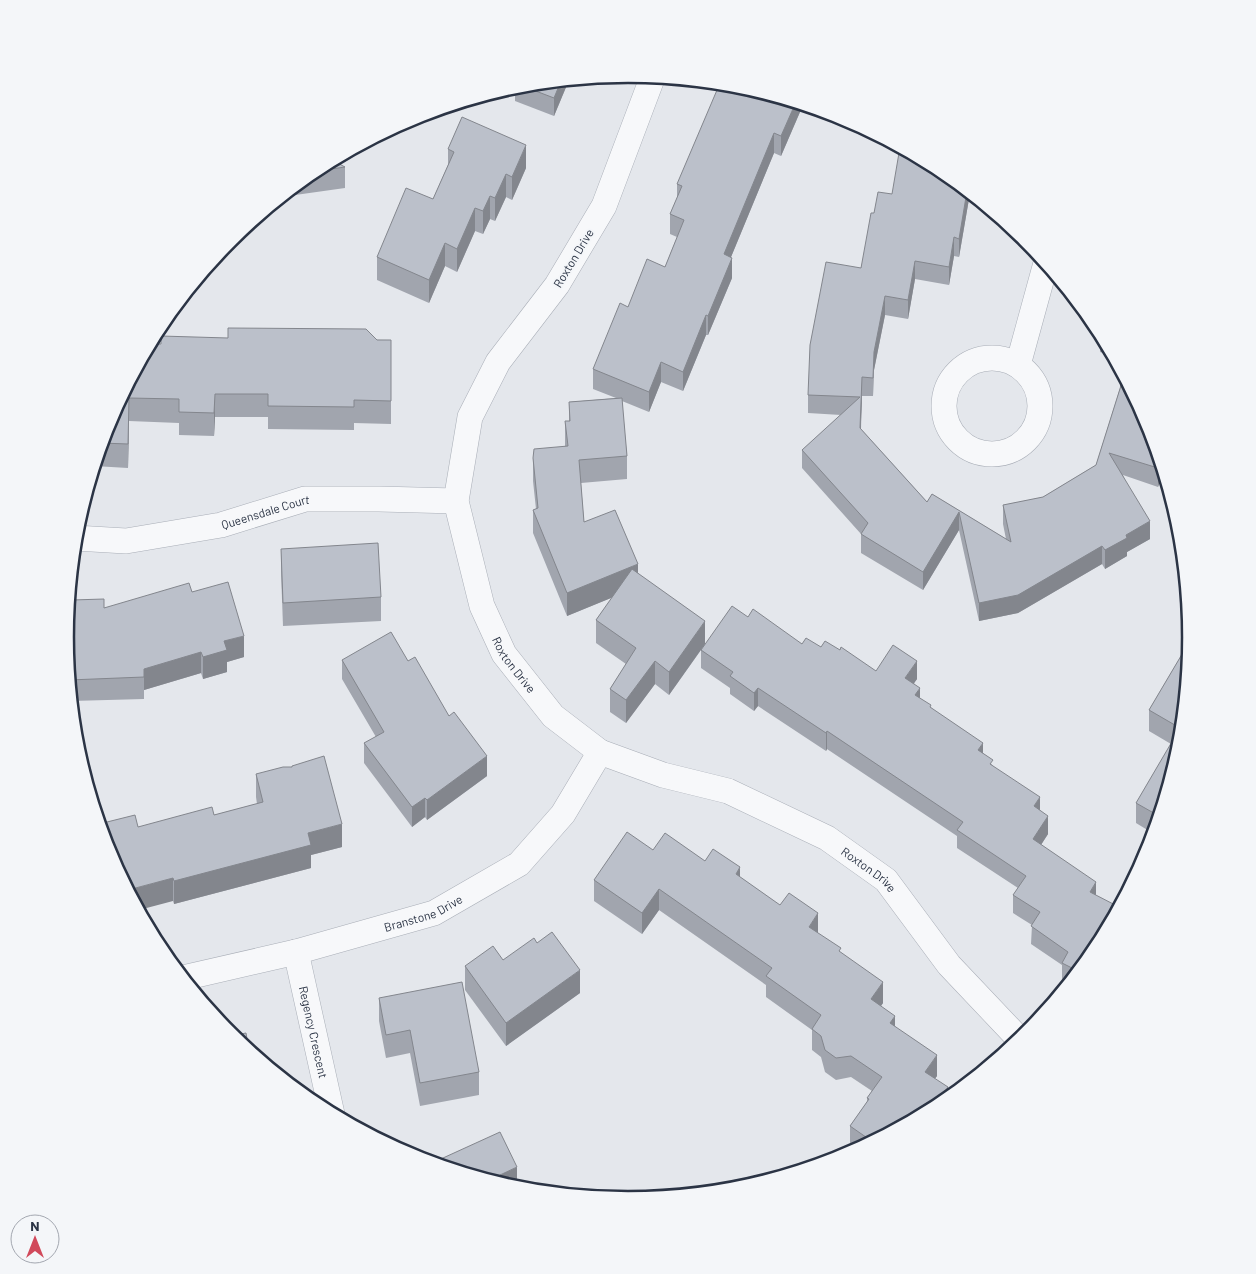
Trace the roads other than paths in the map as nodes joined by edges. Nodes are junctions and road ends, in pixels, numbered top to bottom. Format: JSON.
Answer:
{"nodes":[{"id":1,"x":650,"y":84,"type":"edge"},
{"id":2,"x":1044,"y":271,"type":"edge"},
{"id":3,"x":1018,"y":365,"type":"dead end"},
{"id":4,"x":456,"y":501,"type":"junction"},
{"id":5,"x":82,"y":538,"type":"edge"},
{"id":6,"x":600,"y":752,"type":"junction"},
{"id":7,"x":296,"y":952,"type":"junction"},
{"id":8,"x":190,"y":976,"type":"edge"},
{"id":9,"x":1014,"y":1034,"type":"edge"},
{"id":10,"x":330,"y":1104,"type":"edge"}],
"edges":[{"from":1,"to":4,"type":"street","name":"Roxton Drive"},
{"from":2,"to":3,"type":"street"},
{"from":4,"to":5,"type":"street","name":"Queensdale Court"},
{"from":4,"to":6,"type":"street","name":"Roxton Drive"},
{"from":6,"to":7,"type":"street","name":"Branstone Drive"},
{"from":6,"to":9,"type":"street","name":"Roxton Drive"},
{"from":7,"to":8,"type":"street","name":"Branstone Drive"},
{"from":7,"to":10,"type":"street","name":"Regency Crescent"}]}
